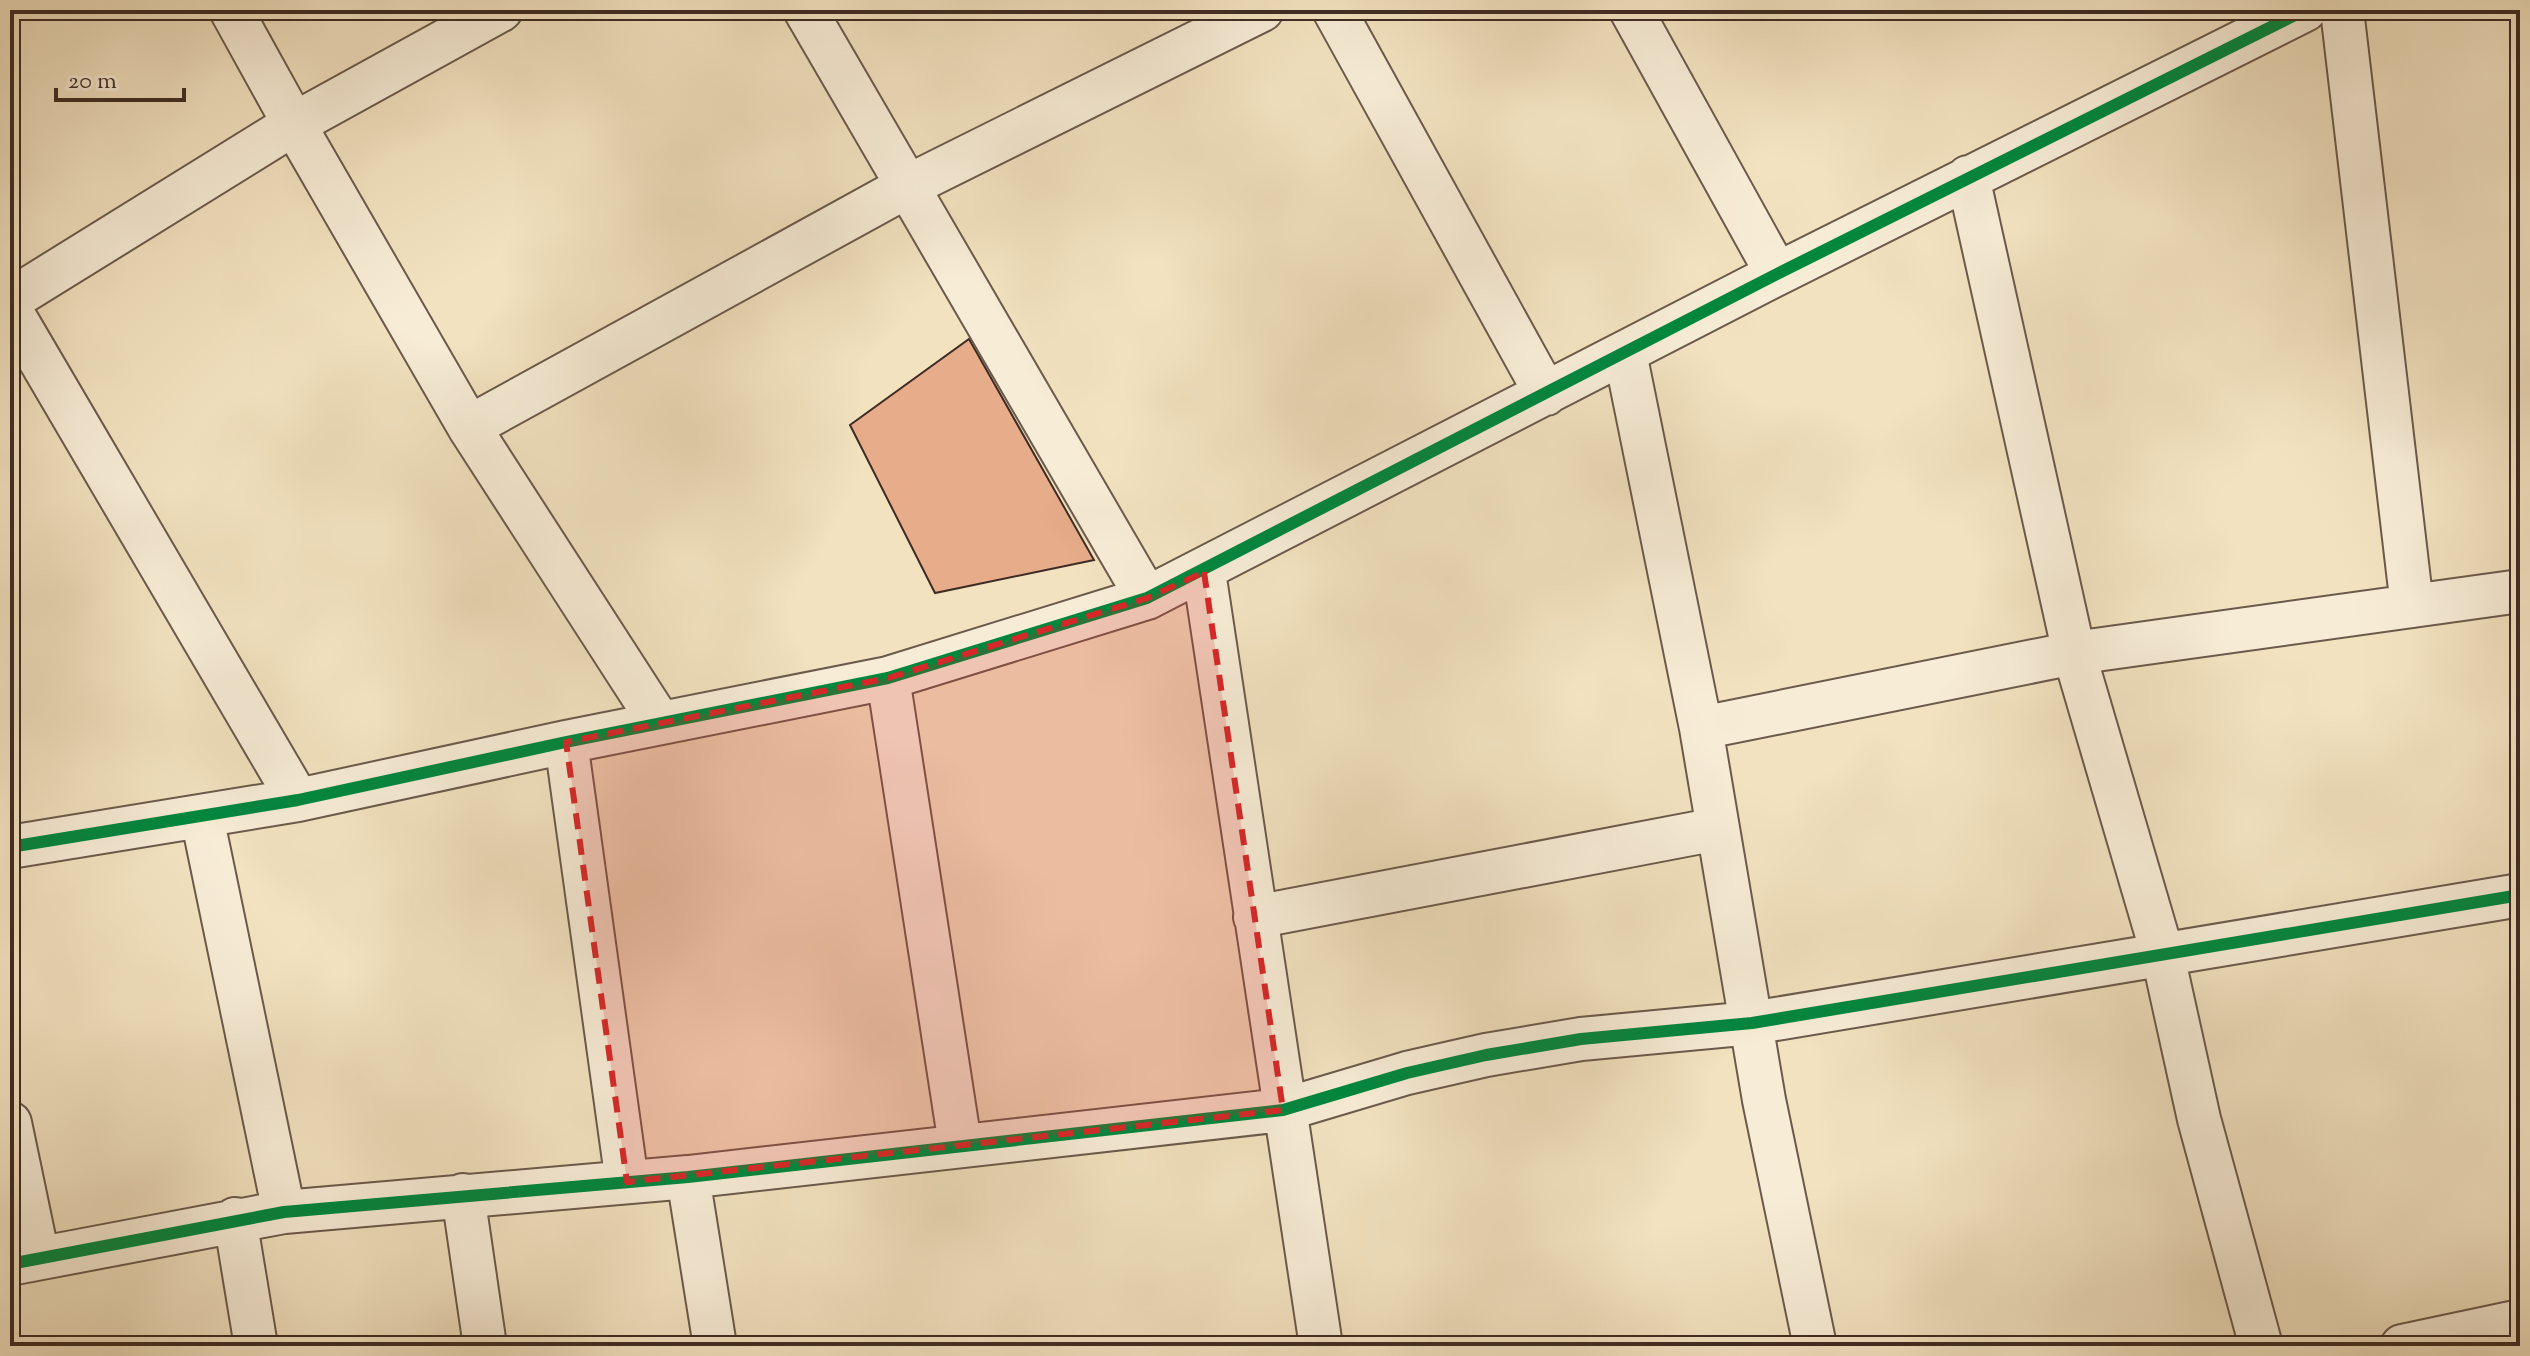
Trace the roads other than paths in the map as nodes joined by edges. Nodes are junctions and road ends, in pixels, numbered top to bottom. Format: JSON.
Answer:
{"nodes":[{"id":1,"x":231,"y":10,"type":"edge"},
{"id":2,"x":501,"y":10,"type":"edge"},
{"id":3,"x":805,"y":10,"type":"edge"},
{"id":4,"x":1262,"y":10,"type":"edge"},
{"id":5,"x":1334,"y":10,"type":"edge"},
{"id":6,"x":1631,"y":10,"type":"edge"},
{"id":7,"x":2305,"y":10,"type":"edge"},
{"id":8,"x":2342,"y":10,"type":"edge"},
{"id":9,"x":294,"y":124,"type":"junction"},
{"id":10,"x":1968,"y":177,"type":"junction"},
{"id":11,"x":906,"y":187,"type":"junction"},
{"id":12,"x":1777,"y":274,"type":"junction"},
{"id":13,"x":10,"y":300,"type":"edge"},
{"id":14,"x":10,"y":309,"type":"edge"},
{"id":15,"x":1625,"y":353,"type":"junction"},
{"id":16,"x":1546,"y":394,"type":"junction"},
{"id":17,"x":469,"y":427,"type":"junction"},
{"id":18,"x":1204,"y":572,"type":"junction"},
{"id":19,"x":2520,"y":591,"type":"edge"},
{"id":20,"x":1147,"y":598,"type":"junction"},
{"id":21,"x":2412,"y":606,"type":"junction"},
{"id":22,"x":2074,"y":653,"type":"junction"},
{"id":23,"x":888,"y":678,"type":"junction"},
{"id":24,"x":660,"y":723,"type":"junction"},
{"id":25,"x":1701,"y":728,"type":"junction"},
{"id":26,"x":566,"y":742,"type":"junction"},
{"id":27,"x":298,"y":800,"type":"junction"},
{"id":28,"x":202,"y":817,"type":"junction"},
{"id":29,"x":1717,"y":829,"type":"junction"},
{"id":30,"x":10,"y":847,"type":"edge"},
{"id":31,"x":2520,"y":895,"type":"edge"},
{"id":32,"x":1255,"y":917,"type":"junction"},
{"id":33,"x":2163,"y":956,"type":"junction"},
{"id":34,"x":1752,"y":1023,"type":"junction"},
{"id":35,"x":1283,"y":1110,"type":"junction"},
{"id":36,"x":10,"y":1123,"type":"edge"},
{"id":37,"x":960,"y":1144,"type":"junction"},
{"id":38,"x":688,"y":1177,"type":"junction"},
{"id":39,"x":627,"y":1182,"type":"junction"},
{"id":40,"x":463,"y":1195,"type":"junction"},
{"id":41,"x":284,"y":1212,"type":"junction"},
{"id":42,"x":235,"y":1219,"type":"junction"},
{"id":43,"x":24,"y":1261,"type":"edge"},
{"id":44,"x":2520,"y":1321,"type":"edge"},
{"id":45,"x":256,"y":1346,"type":"edge"},
{"id":46,"x":485,"y":1346,"type":"edge"},
{"id":47,"x":715,"y":1346,"type":"edge"},
{"id":48,"x":1321,"y":1346,"type":"edge"},
{"id":49,"x":1815,"y":1346,"type":"edge"},
{"id":50,"x":2261,"y":1346,"type":"edge"},
{"id":51,"x":2402,"y":1346,"type":"edge"}],
"edges":[{"from":1,"to":9,"type":"street"},
{"from":2,"to":9,"type":"street"},
{"from":3,"to":11,"type":"street"},
{"from":4,"to":11,"type":"street"},
{"from":5,"to":16,"type":"street"},
{"from":6,"to":12,"type":"street"},
{"from":7,"to":10,"type":"street"},
{"from":8,"to":21,"type":"street"},
{"from":9,"to":13,"type":"street"},
{"from":9,"to":17,"type":"street"},
{"from":10,"to":12,"type":"street"},
{"from":10,"to":22,"type":"street"},
{"from":11,"to":17,"type":"street"},
{"from":11,"to":20,"type":"street"},
{"from":12,"to":15,"type":"street"},
{"from":14,"to":27,"type":"street"},
{"from":15,"to":16,"type":"street"},
{"from":15,"to":25,"type":"street"},
{"from":16,"to":18,"type":"street"},
{"from":17,"to":24,"type":"street"},
{"from":18,"to":20,"type":"street"},
{"from":18,"to":32,"type":"street"},
{"from":19,"to":21,"type":"street"},
{"from":20,"to":23,"type":"street"},
{"from":21,"to":22,"type":"street"},
{"from":22,"to":25,"type":"street"},
{"from":22,"to":33,"type":"street"},
{"from":23,"to":24,"type":"street"},
{"from":23,"to":37,"type":"street"},
{"from":24,"to":26,"type":"street"},
{"from":25,"to":29,"type":"street"},
{"from":26,"to":27,"type":"street"},
{"from":26,"to":39,"type":"street"},
{"from":27,"to":28,"type":"street"},
{"from":28,"to":30,"type":"street"},
{"from":28,"to":41,"type":"street"},
{"from":29,"to":32,"type":"street"},
{"from":29,"to":34,"type":"street"},
{"from":31,"to":33,"type":"street"},
{"from":32,"to":35,"type":"street"},
{"from":33,"to":34,"type":"street"},
{"from":33,"to":50,"type":"street"},
{"from":34,"to":35,"type":"street"},
{"from":34,"to":49,"type":"street"},
{"from":35,"to":37,"type":"street"},
{"from":35,"to":48,"type":"street"},
{"from":36,"to":43,"type":"street"},
{"from":37,"to":38,"type":"street"},
{"from":38,"to":39,"type":"street"},
{"from":38,"to":47,"type":"street"},
{"from":39,"to":40,"type":"street"},
{"from":40,"to":41,"type":"street"},
{"from":40,"to":46,"type":"street"},
{"from":41,"to":42,"type":"street"},
{"from":42,"to":43,"type":"street"},
{"from":42,"to":45,"type":"street"},
{"from":44,"to":51,"type":"street"}]}
